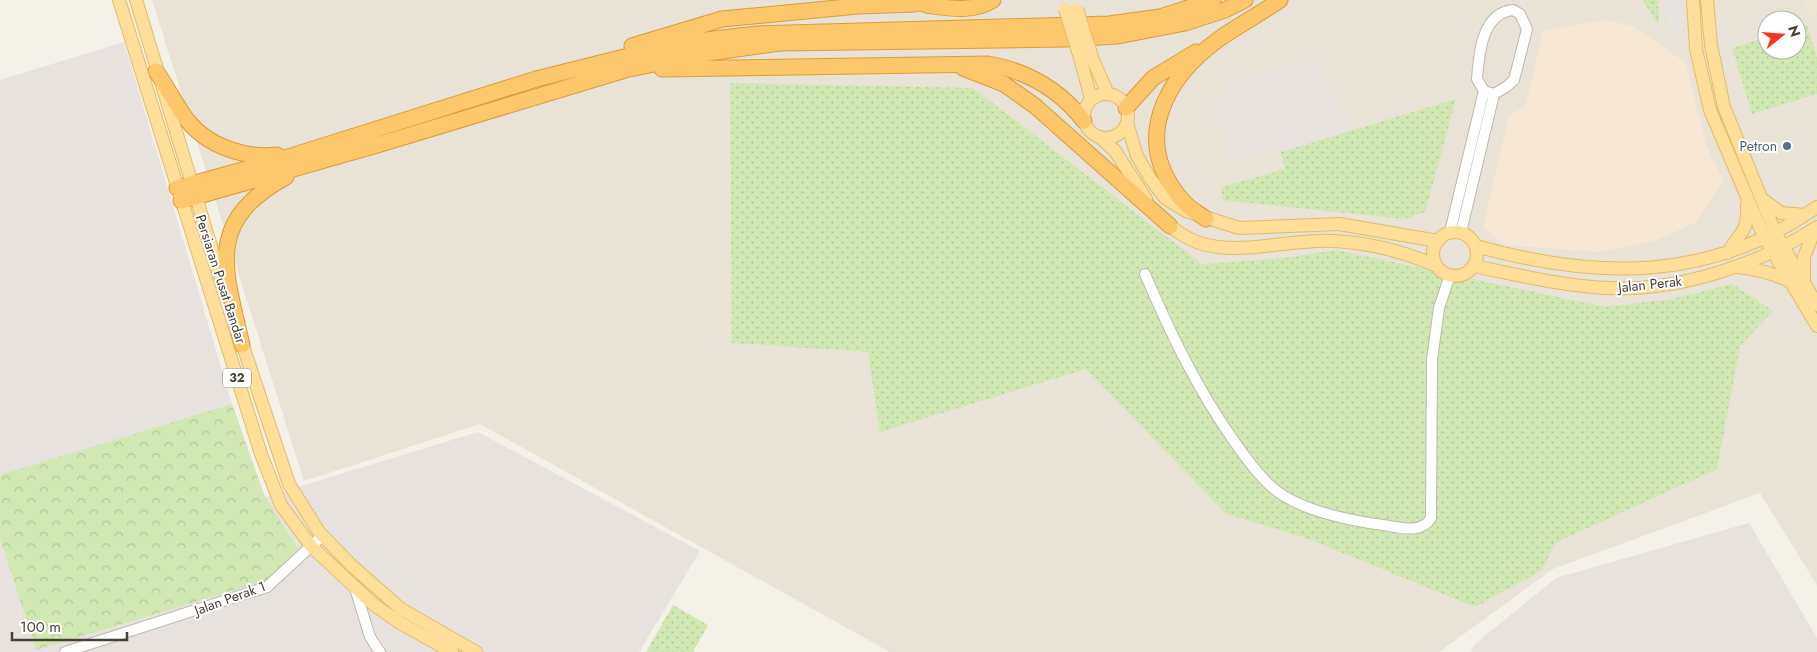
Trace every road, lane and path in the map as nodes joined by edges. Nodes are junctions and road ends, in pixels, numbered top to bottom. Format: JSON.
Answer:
{"nodes":[{"id":1,"x":119,"y":0,"type":"edge"},
{"id":2,"x":136,"y":0,"type":"edge"},
{"id":3,"x":938,"y":0,"type":"edge"},
{"id":4,"x":993,"y":0,"type":"edge"},
{"id":5,"x":1213,"y":0,"type":"edge"},
{"id":6,"x":1245,"y":0,"type":"edge"},
{"id":7,"x":1280,"y":0,"type":"edge"},
{"id":8,"x":1693,"y":0,"type":"edge"},
{"id":9,"x":1707,"y":0,"type":"edge"},
{"id":10,"x":915,"y":4,"type":"junction"},
{"id":11,"x":1070,"y":5,"type":"edge"},
{"id":12,"x":1219,"y":39,"type":"junction"},
{"id":13,"x":1087,"y":61,"type":"junction"},
{"id":14,"x":954,"y":64,"type":"junction"},
{"id":15,"x":625,"y":70,"type":"junction"},
{"id":16,"x":156,"y":71,"type":"junction"},
{"id":17,"x":536,"y":78,"type":"junction"},
{"id":18,"x":1489,"y":92,"type":"junction"},
{"id":19,"x":1108,"y":94,"type":"junction"},
{"id":20,"x":1091,"y":99,"type":"junction"},
{"id":21,"x":1127,"y":116,"type":"junction"},
{"id":22,"x":1084,"y":121,"type":"junction"},
{"id":23,"x":1101,"y":138,"type":"junction"},
{"id":24,"x":305,"y":159,"type":"junction"},
{"id":25,"x":186,"y":192,"type":"junction"},
{"id":26,"x":1747,"y":196,"type":"junction"},
{"id":27,"x":1762,"y":200,"type":"junction"},
{"id":28,"x":1817,"y":207,"type":"edge"},
{"id":29,"x":1806,"y":215,"type":"junction"},
{"id":30,"x":1206,"y":219,"type":"junction"},
{"id":31,"x":1170,"y":226,"type":"junction"},
{"id":32,"x":1816,"y":228,"type":"edge"},
{"id":33,"x":1456,"y":232,"type":"junction"},
{"id":34,"x":1770,"y":235,"type":"junction"},
{"id":35,"x":1438,"y":240,"type":"junction"},
{"id":36,"x":1476,"y":246,"type":"junction"},
{"id":37,"x":1777,"y":247,"type":"junction"},
{"id":38,"x":1728,"y":253,"type":"junction"},
{"id":39,"x":1437,"y":266,"type":"junction"},
{"id":40,"x":1474,"y":266,"type":"junction"},
{"id":41,"x":1734,"y":267,"type":"junction"},
{"id":42,"x":1145,"y":274,"type":"dead end"},
{"id":43,"x":1450,"y":275,"type":"junction"},
{"id":44,"x":1798,"y":282,"type":"junction"},
{"id":45,"x":1817,"y":305,"type":"edge"},
{"id":46,"x":1817,"y":326,"type":"edge"},
{"id":47,"x":242,"y":345,"type":"junction"},
{"id":48,"x":322,"y":536,"type":"junction"},
{"id":49,"x":311,"y":546,"type":"junction"},
{"id":50,"x":355,"y":588,"type":"junction"},
{"id":51,"x":65,"y":652,"type":"edge"},
{"id":52,"x":380,"y":652,"type":"edge"},
{"id":53,"x":452,"y":652,"type":"edge"},
{"id":54,"x":476,"y":652,"type":"edge"}],
"edges":[{"from":1,"to":25,"type":"main road","name":"Persiaran Pusat Bandar","number":"32"},
{"from":2,"to":16,"type":"main road","name":"Persiaran Pusat Bandar","number":"32"},
{"from":3,"to":10,"type":"highway"},
{"from":4,"to":10,"type":"highway"},
{"from":5,"to":17,"type":"highway"},
{"from":6,"to":15,"type":"highway"},
{"from":7,"to":12,"type":"highway"},
{"from":8,"to":26,"type":"main road"},
{"from":9,"to":27,"type":"main road"},
{"from":10,"to":17,"type":"highway"},
{"from":11,"to":13,"type":"main road","bridge":true},
{"from":12,"to":21,"type":"highway"},
{"from":12,"to":30,"type":"highway"},
{"from":13,"to":19,"type":"main road"},
{"from":13,"to":20,"type":"main road"},
{"from":14,"to":15,"type":"highway"},
{"from":14,"to":22,"type":"highway"},
{"from":14,"to":31,"type":"highway"},
{"from":15,"to":24,"type":"highway"},
{"from":16,"to":24,"type":"highway"},
{"from":16,"to":25,"type":"main road","name":"Persiaran Pusat Bandar","number":"32"},
{"from":17,"to":24,"type":"highway"},
{"from":18,"to":18,"type":"street"},
{"from":18,"to":33,"type":"street"},
{"from":19,"to":20,"type":"main road"},
{"from":19,"to":21,"type":"main road"},
{"from":20,"to":22,"type":"main road"},
{"from":21,"to":23,"type":"main road"},
{"from":21,"to":30,"type":"main road"},
{"from":22,"to":23,"type":"main road"},
{"from":23,"to":31,"type":"main road"},
{"from":24,"to":25,"type":"highway"},
{"from":24,"to":47,"type":"highway"},
{"from":25,"to":47,"type":"main road","name":"Persiaran Pusat Bandar","number":"32"},
{"from":25,"to":49,"type":"main road","name":"Persiaran Pusat Bandar","number":"32"},
{"from":26,"to":34,"type":"main road"},
{"from":26,"to":38,"type":"main road"},
{"from":27,"to":29,"type":"main road"},
{"from":27,"to":34,"type":"main road"},
{"from":28,"to":29,"type":"main road","name":"Jalan Perak"},
{"from":29,"to":34,"type":"main road","name":"Jalan Perak"},
{"from":30,"to":35,"type":"main road"},
{"from":31,"to":39,"type":"main road"},
{"from":32,"to":37,"type":"main road","name":"Jalan Perak"},
{"from":32,"to":44,"type":"main road"},
{"from":33,"to":35,"type":"main road"},
{"from":33,"to":36,"type":"main road"},
{"from":34,"to":37,"type":"main road"},
{"from":34,"to":38,"type":"main road","name":"Jalan Perak"},
{"from":35,"to":39,"type":"main road"},
{"from":36,"to":38,"type":"main road","name":"Jalan Perak"},
{"from":36,"to":40,"type":"main road"},
{"from":37,"to":41,"type":"main road","name":"Jalan Perak"},
{"from":37,"to":44,"type":"main road"},
{"from":39,"to":43,"type":"main road"},
{"from":40,"to":41,"type":"main road","name":"Jalan Perak"},
{"from":40,"to":43,"type":"main road"},
{"from":41,"to":44,"type":"main road"},
{"from":42,"to":43,"type":"street"},
{"from":44,"to":45,"type":"main road"},
{"from":44,"to":46,"type":"main road"},
{"from":47,"to":48,"type":"main road","name":"Persiaran Pusat Bandar","number":"32"},
{"from":48,"to":49,"type":"street","name":"Jalan Perak 1"},
{"from":48,"to":54,"type":"main road","name":"Persiaran Pusat Bandar","number":"32"},
{"from":49,"to":50,"type":"main road","name":"Persiaran Pusat Bandar","number":"32"},
{"from":49,"to":51,"type":"street","name":"Jalan Perak 1"},
{"from":50,"to":52,"type":"street"},
{"from":50,"to":53,"type":"main road","name":"Persiaran Pusat Bandar","number":"32"}]}
